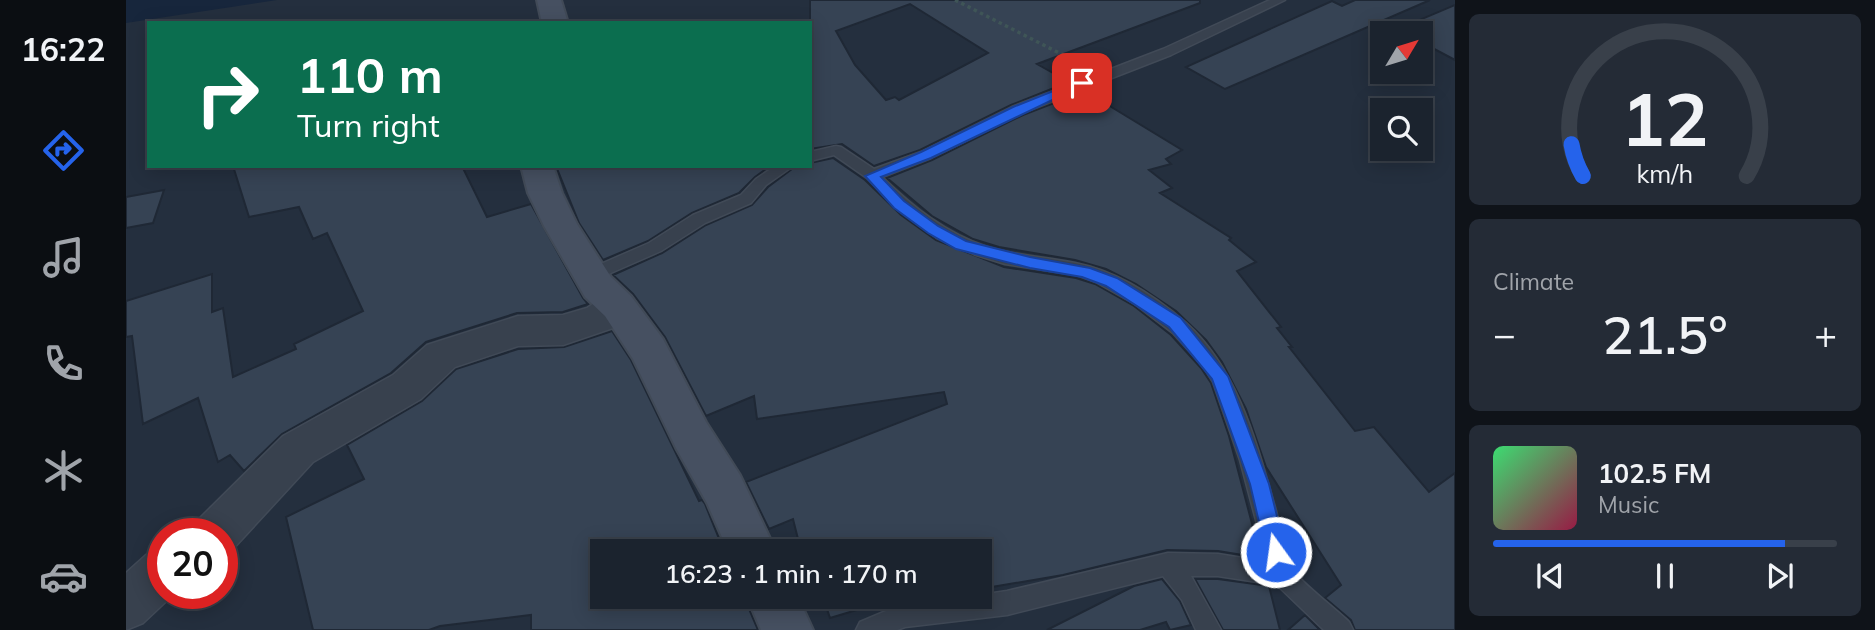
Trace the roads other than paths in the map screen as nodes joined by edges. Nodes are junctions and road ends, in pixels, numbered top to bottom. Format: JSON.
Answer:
{"nodes":[{"id":1,"x":550,"y":0,"type":"edge"},
{"id":2,"x":1279,"y":0,"type":"edge"},
{"id":3,"x":555,"y":21,"type":"edge"},
{"id":4,"x":812,"y":157,"type":"edge"},
{"id":5,"x":538,"y":168,"type":"edge"},
{"id":6,"x":783,"y":168,"type":"edge"},
{"id":7,"x":872,"y":176,"type":"junction"},
{"id":8,"x":591,"y":275,"type":"junction"},
{"id":9,"x":618,"y":306,"type":"junction"},
{"id":10,"x":231,"y":518,"type":"edge"},
{"id":11,"x":746,"y":539,"type":"edge"},
{"id":12,"x":1168,"y":564,"type":"junction"},
{"id":13,"x":1282,"y":575,"type":"junction"},
{"id":14,"x":147,"y":587,"type":"edge"},
{"id":15,"x":126,"y":606,"type":"edge"},
{"id":16,"x":777,"y":609,"type":"edge"},
{"id":17,"x":787,"y":630,"type":"edge"},
{"id":18,"x":867,"y":630,"type":"edge"},
{"id":19,"x":1209,"y":630,"type":"edge"},
{"id":20,"x":1341,"y":630,"type":"edge"}],
"edges":[{"from":1,"to":3,"type":"street"},
{"from":2,"to":7,"type":"lane"},
{"from":4,"to":7,"type":"lane"},
{"from":5,"to":8,"type":"street"},
{"from":6,"to":8,"type":"lane"},
{"from":7,"to":13,"type":"lane"},
{"from":8,"to":9,"type":"street"},
{"from":9,"to":10,"type":"street"},
{"from":9,"to":11,"type":"street"},
{"from":12,"to":13,"type":"lane"},
{"from":12,"to":18,"type":"lane"},
{"from":12,"to":19,"type":"lane"},
{"from":13,"to":20,"type":"lane"},
{"from":14,"to":15,"type":"street"},
{"from":16,"to":17,"type":"street"}]}
